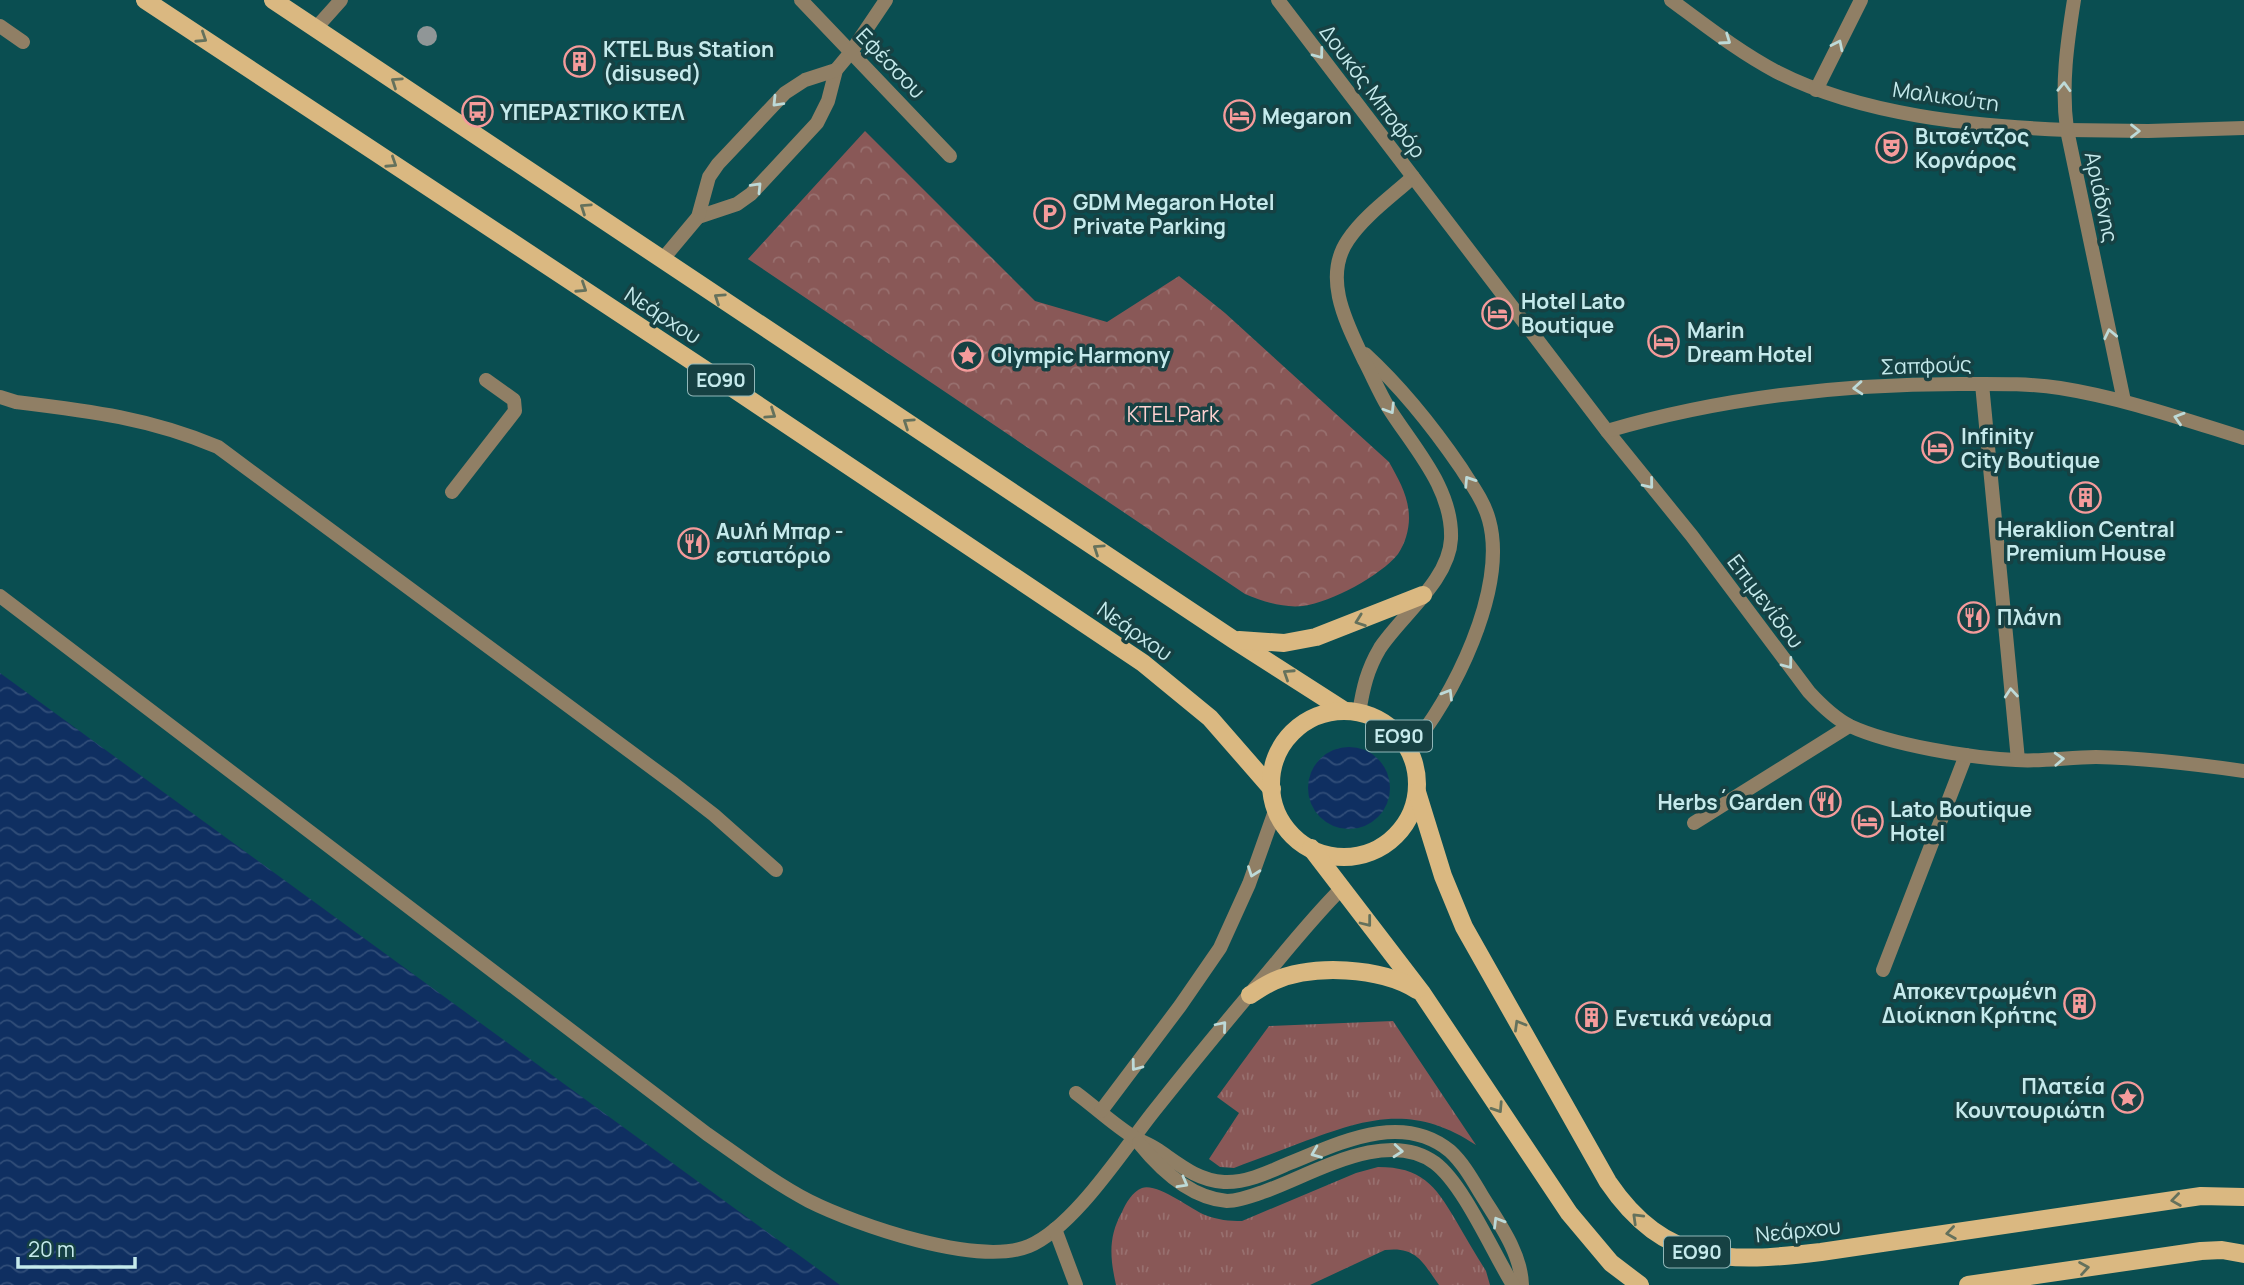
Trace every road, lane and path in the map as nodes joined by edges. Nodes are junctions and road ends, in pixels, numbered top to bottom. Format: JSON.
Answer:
{"nodes":[{"id":1,"x":145,"y":0,"type":"edge"},
{"id":2,"x":273,"y":0,"type":"edge"},
{"id":3,"x":341,"y":0,"type":"edge"},
{"id":4,"x":801,"y":0,"type":"edge"},
{"id":5,"x":886,"y":0,"type":"edge"},
{"id":6,"x":1278,"y":0,"type":"edge"},
{"id":7,"x":1671,"y":0,"type":"edge"},
{"id":8,"x":1861,"y":0,"type":"edge"},
{"id":9,"x":2074,"y":0,"type":"edge"},
{"id":10,"x":0,"y":26,"type":"edge"},
{"id":11,"x":316,"y":28,"type":"junction"},
{"id":12,"x":23,"y":42,"type":"dead end"},
{"id":13,"x":851,"y":52,"type":"junction"},
{"id":14,"x":836,"y":70,"type":"junction"},
{"id":15,"x":1816,"y":90,"type":"junction"},
{"id":16,"x":2244,"y":128,"type":"edge"},
{"id":17,"x":2067,"y":130,"type":"junction"},
{"id":18,"x":950,"y":156,"type":"dead end"},
{"id":19,"x":1413,"y":177,"type":"junction"},
{"id":20,"x":698,"y":217,"type":"junction"},
{"id":21,"x":662,"y":260,"type":"junction"},
{"id":22,"x":1359,"y":348,"type":"junction"},
{"id":23,"x":486,"y":380,"type":"dead end"},
{"id":24,"x":1982,"y":384,"type":"junction"},
{"id":25,"x":0,"y":397,"type":"edge"},
{"id":26,"x":2124,"y":401,"type":"junction"},
{"id":27,"x":1607,"y":431,"type":"junction"},
{"id":28,"x":2244,"y":438,"type":"edge"},
{"id":29,"x":452,"y":492,"type":"dead end"},
{"id":30,"x":1423,"y":595,"type":"junction"},
{"id":31,"x":0,"y":596,"type":"edge"},
{"id":32,"x":1234,"y":640,"type":"junction"},
{"id":33,"x":1352,"y":712,"type":"junction"},
{"id":34,"x":1849,"y":726,"type":"junction"},
{"id":35,"x":1409,"y":750,"type":"junction"},
{"id":36,"x":1966,"y":755,"type":"junction"},
{"id":37,"x":2018,"y":760,"type":"junction"},
{"id":38,"x":2244,"y":770,"type":"edge"},
{"id":39,"x":1272,"y":784,"type":"junction"},
{"id":40,"x":1417,"y":792,"type":"junction"},
{"id":41,"x":1276,"y":808,"type":"junction"},
{"id":42,"x":1693,"y":823,"type":"dead end"},
{"id":43,"x":1311,"y":848,"type":"junction"},
{"id":44,"x":776,"y":870,"type":"dead end"},
{"id":45,"x":1342,"y":888,"type":"junction"},
{"id":46,"x":1883,"y":971,"type":"dead end"},
{"id":47,"x":1422,"y":993,"type":"junction"},
{"id":48,"x":1250,"y":995,"type":"junction"},
{"id":49,"x":1076,"y":1093,"type":"dead end"},
{"id":50,"x":1101,"y":1111,"type":"junction"},
{"id":51,"x":1134,"y":1137,"type":"junction"},
{"id":52,"x":2244,"y":1197,"type":"edge"},
{"id":53,"x":1055,"y":1229,"type":"junction"},
{"id":54,"x":2244,"y":1254,"type":"edge"},
{"id":55,"x":1076,"y":1285,"type":"edge"},
{"id":56,"x":1513,"y":1285,"type":"edge"},
{"id":57,"x":1522,"y":1285,"type":"edge"},
{"id":58,"x":1640,"y":1285,"type":"edge"},
{"id":59,"x":1968,"y":1285,"type":"edge"}],
"edges":[{"from":1,"to":39,"type":"main road","name":"Νεάρχου","number":"ΕΟ90","one_way":true},
{"from":2,"to":11,"type":"main road","number":"ΕΟ90"},
{"from":3,"to":11,"type":"street"},
{"from":4,"to":13,"type":"street","name":"Εφέσσου"},
{"from":5,"to":13,"type":"street"},
{"from":6,"to":19,"type":"street","name":"Δουκός Μποφόρ","one_way":true},
{"from":7,"to":15,"type":"street","name":"Μαλικούτη","one_way":true},
{"from":15,"to":8,"type":"street","one_way":true},
{"from":17,"to":9,"type":"street","name":"Αριάδνης","one_way":true},
{"from":10,"to":12,"type":"street"},
{"from":21,"to":11,"type":"main road","number":"ΕΟ90","one_way":true},
{"from":13,"to":14,"type":"street"},
{"from":13,"to":18,"type":"street","name":"Εφέσσου"},
{"from":14,"to":20,"type":"street","one_way":true},
{"from":20,"to":14,"type":"street","one_way":true},
{"from":15,"to":17,"type":"street","name":"Μαλικούτη"},
{"from":17,"to":16,"type":"street","name":"Μαλικούτη","one_way":true},
{"from":26,"to":17,"type":"street","name":"Αριάδνης","one_way":true},
{"from":19,"to":22,"type":"street","name":"Δουκός Μποφόρ"},
{"from":19,"to":27,"type":"street","name":"Επιμενίδου"},
{"from":20,"to":21,"type":"street"},
{"from":32,"to":21,"type":"main road","number":"ΕΟ90","one_way":true},
{"from":22,"to":30,"type":"street","name":"Δουκός Μποφόρ","one_way":true},
{"from":35,"to":22,"type":"street","name":"Δουκός Μποφόρ","one_way":true},
{"from":23,"to":29,"type":"street"},
{"from":24,"to":26,"type":"street","name":"Σαπφούς"},
{"from":24,"to":27,"type":"street","name":"Σαπφούς","one_way":true},
{"from":37,"to":24,"type":"street","one_way":true},
{"from":25,"to":44,"type":"street"},
{"from":28,"to":26,"type":"street","name":"Σαπφούς","one_way":true},
{"from":27,"to":34,"type":"street","name":"Επιμενίδου","one_way":true},
{"from":30,"to":32,"type":"main road","one_way":true},
{"from":30,"to":33,"type":"street","name":"Δουκός Μποφόρ"},
{"from":31,"to":53,"type":"street"},
{"from":33,"to":32,"type":"main road","number":"ΕΟ90","one_way":true},
{"from":33,"to":35,"type":"main road","number":"ΕΟ90"},
{"from":33,"to":39,"type":"main road","number":"ΕΟ90"},
{"from":34,"to":36,"type":"street","name":"Επιμενίδου"},
{"from":34,"to":42,"type":"street"},
{"from":35,"to":40,"type":"main road","number":"ΕΟ90"},
{"from":36,"to":37,"type":"street","name":"Επιμενίδου"},
{"from":36,"to":46,"type":"street"},
{"from":37,"to":38,"type":"street","name":"Επιμενίδου","one_way":true},
{"from":39,"to":41,"type":"main road","number":"ΕΟ90"},
{"from":40,"to":43,"type":"main road","number":"ΕΟ90"},
{"from":52,"to":40,"type":"main road","name":"Νεάρχου","number":"ΕΟ90","one_way":true},
{"from":41,"to":43,"type":"main road","number":"ΕΟ90"},
{"from":41,"to":50,"type":"street","one_way":true},
{"from":43,"to":45,"type":"main road","number":"ΕΟ90"},
{"from":45,"to":47,"type":"main road","number":"ΕΟ90","one_way":true},
{"from":45,"to":48,"type":"street"},
{"from":47,"to":48,"type":"main road"},
{"from":47,"to":58,"type":"main road","number":"ΕΟ90","one_way":true},
{"from":51,"to":48,"type":"street","one_way":true},
{"from":49,"to":50,"type":"street"},
{"from":50,"to":51,"type":"street"},
{"from":51,"to":53,"type":"street"},
{"from":51,"to":56,"type":"street","one_way":true},
{"from":57,"to":51,"type":"street","one_way":true},
{"from":53,"to":55,"type":"street"},
{"from":59,"to":54,"type":"main road","one_way":true}]}
